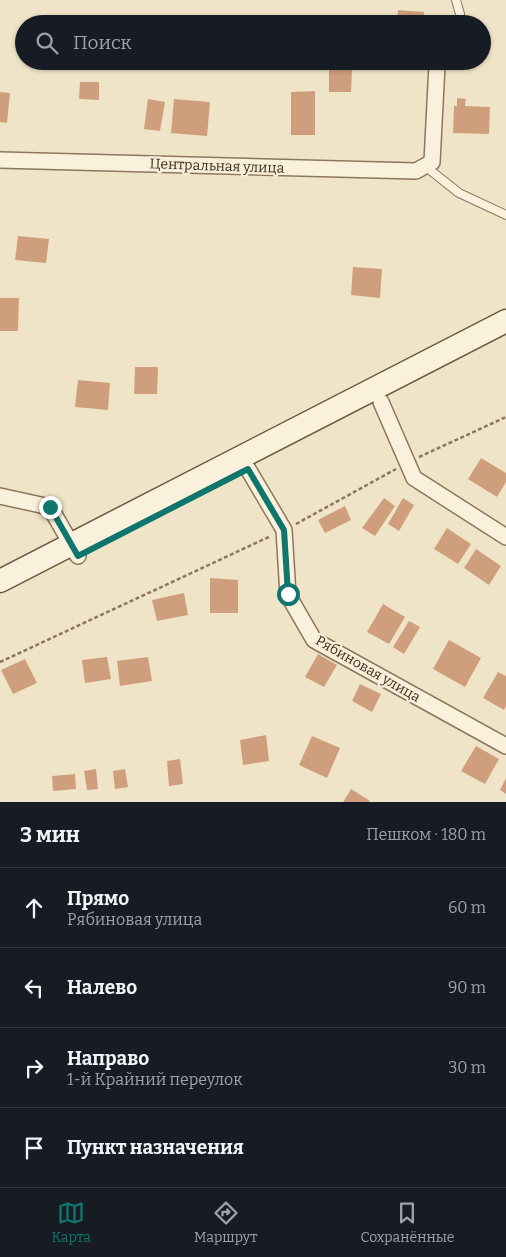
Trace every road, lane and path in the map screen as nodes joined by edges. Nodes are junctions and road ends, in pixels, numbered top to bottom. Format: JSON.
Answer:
{"nodes":[{"id":1,"x":456,"y":0,"type":"edge"},
{"id":2,"x":460,"y":15,"type":"edge"},
{"id":3,"x":442,"y":70,"type":"edge"},
{"id":4,"x":0,"y":160,"type":"edge"},
{"id":5,"x":428,"y":164,"type":"junction"},
{"id":6,"x":506,"y":215,"type":"edge"},
{"id":7,"x":506,"y":321,"type":"edge"},
{"id":8,"x":506,"y":338,"type":"edge"},
{"id":9,"x":381,"y":402,"type":"junction"},
{"id":10,"x":506,"y":417,"type":"edge"},
{"id":11,"x":408,"y":462,"type":"junction"},
{"id":12,"x":248,"y":469,"type":"junction"},
{"id":13,"x":0,"y":496,"type":"edge"},
{"id":14,"x":284,"y":530,"type":"junction"},
{"id":15,"x":506,"y":538,"type":"edge"},
{"id":16,"x":74,"y":551,"type":"junction"},
{"id":17,"x":0,"y":581,"type":"edge"},
{"id":18,"x":0,"y":596,"type":"edge"},
{"id":19,"x":0,"y":662,"type":"edge"},
{"id":20,"x":506,"y":746,"type":"edge"}],
"edges":[{"from":1,"to":2,"type":"lane"},
{"from":3,"to":5,"type":"street"},
{"from":4,"to":5,"type":"street","name":"Центральная улица"},
{"from":5,"to":6,"type":"lane"},
{"from":7,"to":16,"type":"main road"},
{"from":8,"to":9,"type":"main road"},
{"from":9,"to":11,"type":"street"},
{"from":9,"to":12,"type":"main road"},
{"from":10,"to":11,"type":"path"},
{"from":11,"to":14,"type":"path"},
{"from":11,"to":15,"type":"street"},
{"from":12,"to":14,"type":"street","name":"Рябиновая улица"},
{"from":12,"to":16,"type":"main road"},
{"from":13,"to":16,"type":"street"},
{"from":14,"to":19,"type":"path"},
{"from":14,"to":20,"type":"street","name":"Рябиновая улица"},
{"from":16,"to":17,"type":"main road"},
{"from":16,"to":18,"type":"main road"}]}
